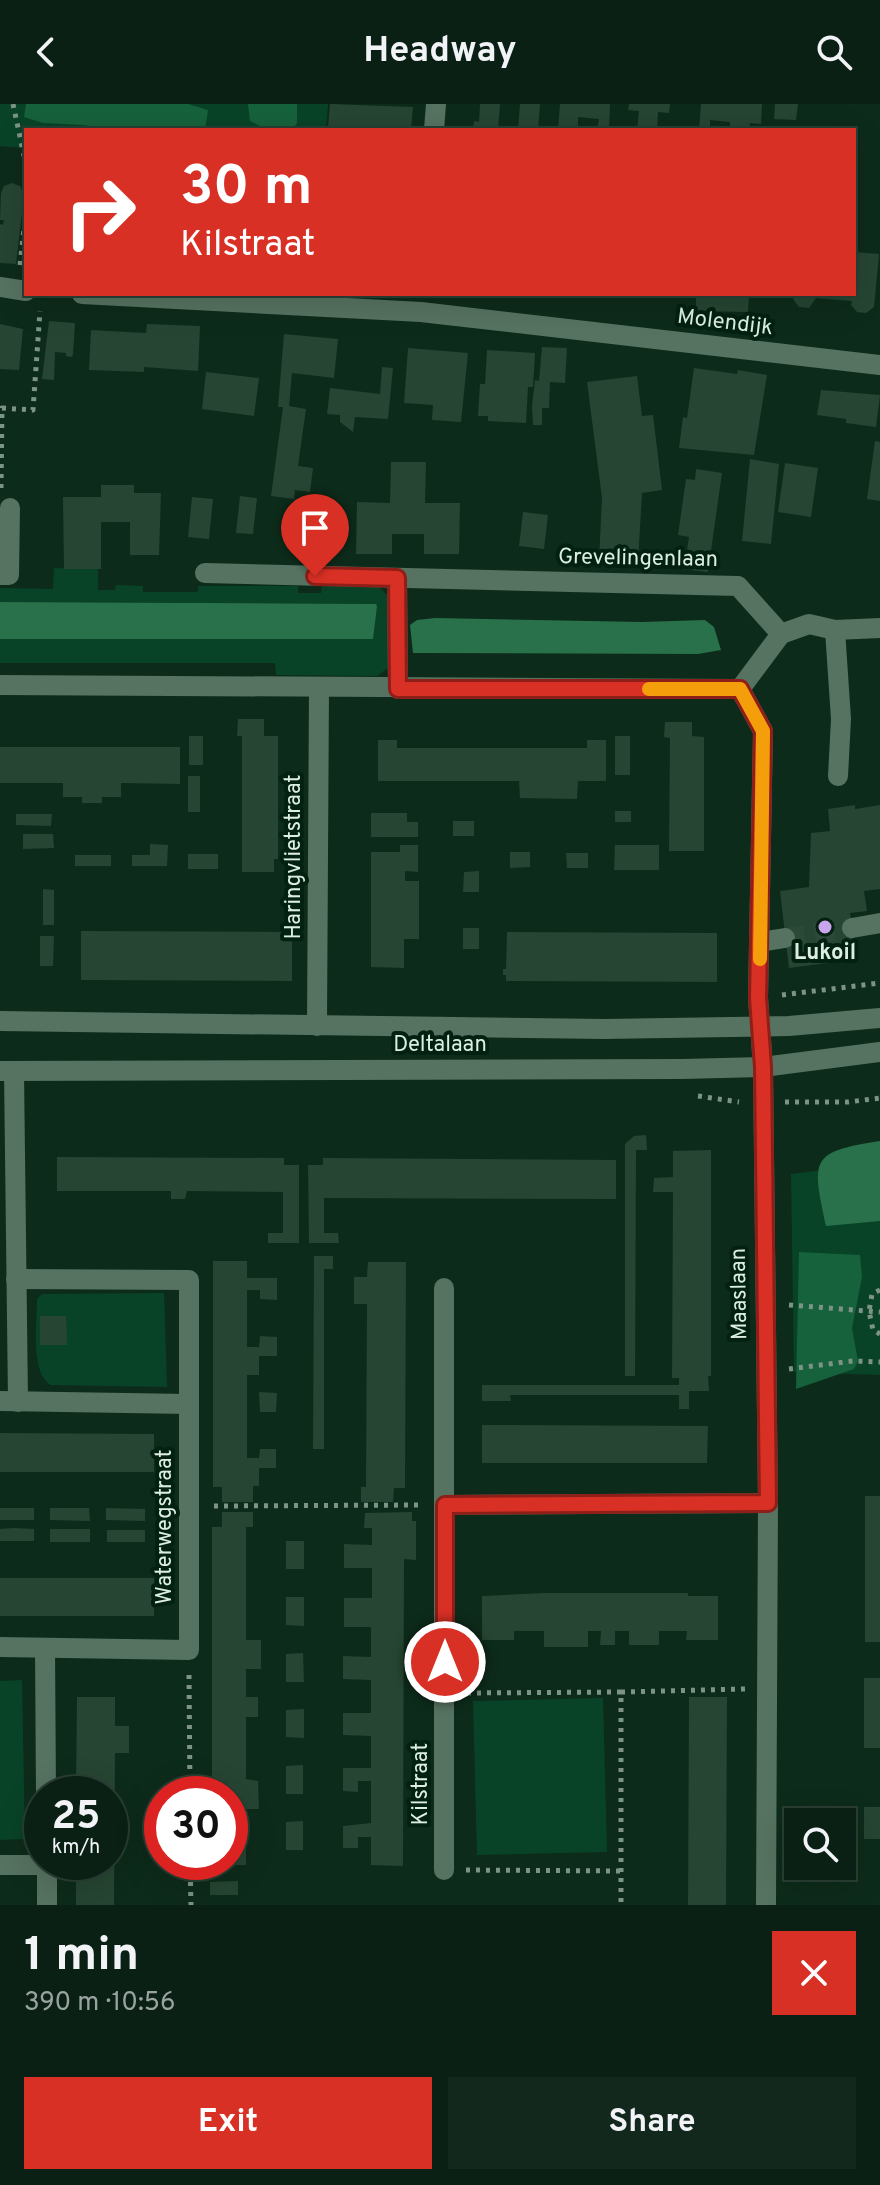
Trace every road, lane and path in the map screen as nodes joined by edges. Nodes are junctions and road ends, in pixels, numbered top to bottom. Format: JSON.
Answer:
{"nodes":[{"id":1,"x":13,"y":104,"type":"edge"},
{"id":2,"x":436,"y":104,"type":"edge"},
{"id":3,"x":434,"y":128,"type":"edge"},
{"id":4,"x":24,"y":156,"type":"edge"},
{"id":5,"x":24,"y":223,"type":"edge"},
{"id":6,"x":14,"y":289,"type":"edge"},
{"id":7,"x":158,"y":296,"type":"edge"},
{"id":8,"x":422,"y":303,"type":"edge"},
{"id":9,"x":41,"y":309,"type":"dead end"},
{"id":10,"x":880,"y":365,"type":"edge"},
{"id":11,"x":10,"y":508,"type":"joint"},
{"id":12,"x":205,"y":573,"type":"dead end"},
{"id":13,"x":0,"y":575,"type":"edge"},
{"id":14,"x":397,"y":578,"type":"junction"},
{"id":15,"x":880,"y":628,"type":"edge"},
{"id":16,"x":835,"y":630,"type":"junction"},
{"id":17,"x":781,"y":634,"type":"junction"},
{"id":18,"x":0,"y":685,"type":"edge"},
{"id":19,"x":319,"y":689,"type":"junction"},
{"id":20,"x":398,"y":689,"type":"junction"},
{"id":21,"x":740,"y":689,"type":"junction"},
{"id":22,"x":838,"y":776,"type":"dead end"},
{"id":23,"x":880,"y":923,"type":"edge"},
{"id":24,"x":852,"y":928,"type":"tunnel mouth"},
{"id":25,"x":785,"y":938,"type":"tunnel mouth"},
{"id":26,"x":760,"y":942,"type":"junction"},
{"id":27,"x":880,"y":1018,"type":"edge"},
{"id":28,"x":0,"y":1021,"type":"edge"},
{"id":29,"x":759,"y":1025,"type":"junction"},
{"id":30,"x":317,"y":1026,"type":"junction"},
{"id":31,"x":880,"y":1052,"type":"edge"},
{"id":32,"x":763,"y":1067,"type":"junction"},
{"id":33,"x":7,"y":1071,"type":"edge"},
{"id":34,"x":880,"y":1098,"type":"edge"},
{"id":35,"x":763,"y":1102,"type":"junction"},
{"id":36,"x":16,"y":1279,"type":"junction"},
{"id":37,"x":444,"y":1288,"type":"dead end"},
{"id":38,"x":880,"y":1290,"type":"edge"},
{"id":39,"x":764,"y":1303,"type":"junction"},
{"id":40,"x":869,"y":1311,"type":"junction"},
{"id":41,"x":880,"y":1312,"type":"edge"},
{"id":42,"x":880,"y":1334,"type":"edge"},
{"id":43,"x":880,"y":1362,"type":"edge"},
{"id":44,"x":765,"y":1372,"type":"junction"},
{"id":45,"x":9,"y":1402,"type":"edge"},
{"id":46,"x":188,"y":1404,"type":"junction"},
{"id":47,"x":768,"y":1503,"type":"junction"},
{"id":48,"x":445,"y":1505,"type":"junction"},
{"id":49,"x":189,"y":1506,"type":"junction"},
{"id":50,"x":0,"y":1647,"type":"edge"},
{"id":51,"x":45,"y":1648,"type":"junction"},
{"id":52,"x":189,"y":1650,"type":"junction"},
{"id":53,"x":766,"y":1689,"type":"junction"},
{"id":54,"x":621,"y":1692,"type":"junction"},
{"id":55,"x":445,"y":1694,"type":"junction"},
{"id":56,"x":46,"y":1776,"type":"edge"},
{"id":57,"x":190,"y":1776,"type":"edge"},
{"id":58,"x":24,"y":1864,"type":"edge"},
{"id":59,"x":0,"y":1865,"type":"edge"},
{"id":60,"x":444,"y":1870,"type":"joint"},
{"id":61,"x":621,"y":1871,"type":"junction"},
{"id":62,"x":47,"y":1880,"type":"edge"},
{"id":63,"x":190,"y":1880,"type":"edge"},
{"id":64,"x":47,"y":1905,"type":"edge"},
{"id":65,"x":191,"y":1905,"type":"edge"},
{"id":66,"x":621,"y":1905,"type":"edge"},
{"id":67,"x":766,"y":1905,"type":"edge"}],
"edges":[{"from":1,"to":4,"type":"path"},
{"from":2,"to":3,"type":"street"},
{"from":5,"to":6,"type":"path"},
{"from":7,"to":8,"type":"street","name":"Molendijk"},
{"from":8,"to":10,"type":"street","name":"Molendijk"},
{"from":9,"to":11,"type":"path"},
{"from":11,"to":13,"type":"street"},
{"from":12,"to":14,"type":"street","name":"Grevelingenlaan"},
{"from":14,"to":17,"type":"street","name":"Grevelingenlaan"},
{"from":14,"to":20,"type":"street"},
{"from":15,"to":16,"type":"street"},
{"from":16,"to":17,"type":"street"},
{"from":16,"to":22,"type":"street"},
{"from":17,"to":21,"type":"street"},
{"from":18,"to":19,"type":"street"},
{"from":19,"to":20,"type":"street"},
{"from":19,"to":30,"type":"street","name":"Haringvlietstraat"},
{"from":20,"to":21,"type":"street"},
{"from":21,"to":26,"type":"street","name":"Maaslaan"},
{"from":23,"to":24,"type":"street"},
{"from":25,"to":26,"type":"street"},
{"from":26,"to":29,"type":"street","name":"Maaslaan"},
{"from":27,"to":29,"type":"street","name":"Deltalaan"},
{"from":28,"to":30,"type":"street","name":"Deltalaan"},
{"from":29,"to":30,"type":"street","name":"Deltalaan"},
{"from":29,"to":32,"type":"street","name":"Maaslaan"},
{"from":31,"to":32,"type":"street","name":"Deltalaan"},
{"from":32,"to":33,"type":"street","name":"Deltalaan"},
{"from":32,"to":35,"type":"street","name":"Maaslaan"},
{"from":33,"to":36,"type":"street"},
{"from":34,"to":35,"type":"path"},
{"from":35,"to":39,"type":"street","name":"Maaslaan"},
{"from":36,"to":45,"type":"street"},
{"from":36,"to":46,"type":"street","name":"Waterwegstraat"},
{"from":37,"to":48,"type":"street","name":"Kilstraat"},
{"from":38,"to":40,"type":"path"},
{"from":39,"to":40,"type":"path"},
{"from":39,"to":44,"type":"street","name":"Maaslaan"},
{"from":40,"to":41,"type":"path"},
{"from":40,"to":42,"type":"path"},
{"from":43,"to":44,"type":"path"},
{"from":44,"to":47,"type":"street","name":"Maaslaan"},
{"from":45,"to":46,"type":"street"},
{"from":46,"to":49,"type":"street","name":"Waterwegstraat"},
{"from":47,"to":48,"type":"street"},
{"from":47,"to":53,"type":"street","name":"Maaslaan"},
{"from":48,"to":49,"type":"path"},
{"from":48,"to":55,"type":"street","name":"Kilstraat"},
{"from":49,"to":52,"type":"street","name":"Waterwegstraat"},
{"from":50,"to":51,"type":"street"},
{"from":51,"to":52,"type":"street"},
{"from":51,"to":56,"type":"street"},
{"from":52,"to":57,"type":"path"},
{"from":53,"to":54,"type":"path"},
{"from":53,"to":67,"type":"street","name":"Maaslaan"},
{"from":54,"to":55,"type":"path"},
{"from":54,"to":61,"type":"path"},
{"from":55,"to":60,"type":"street","name":"Kilstraat"},
{"from":58,"to":59,"type":"street"},
{"from":60,"to":61,"type":"path"},
{"from":61,"to":66,"type":"path"},
{"from":62,"to":64,"type":"street"},
{"from":63,"to":65,"type":"path"}]}
